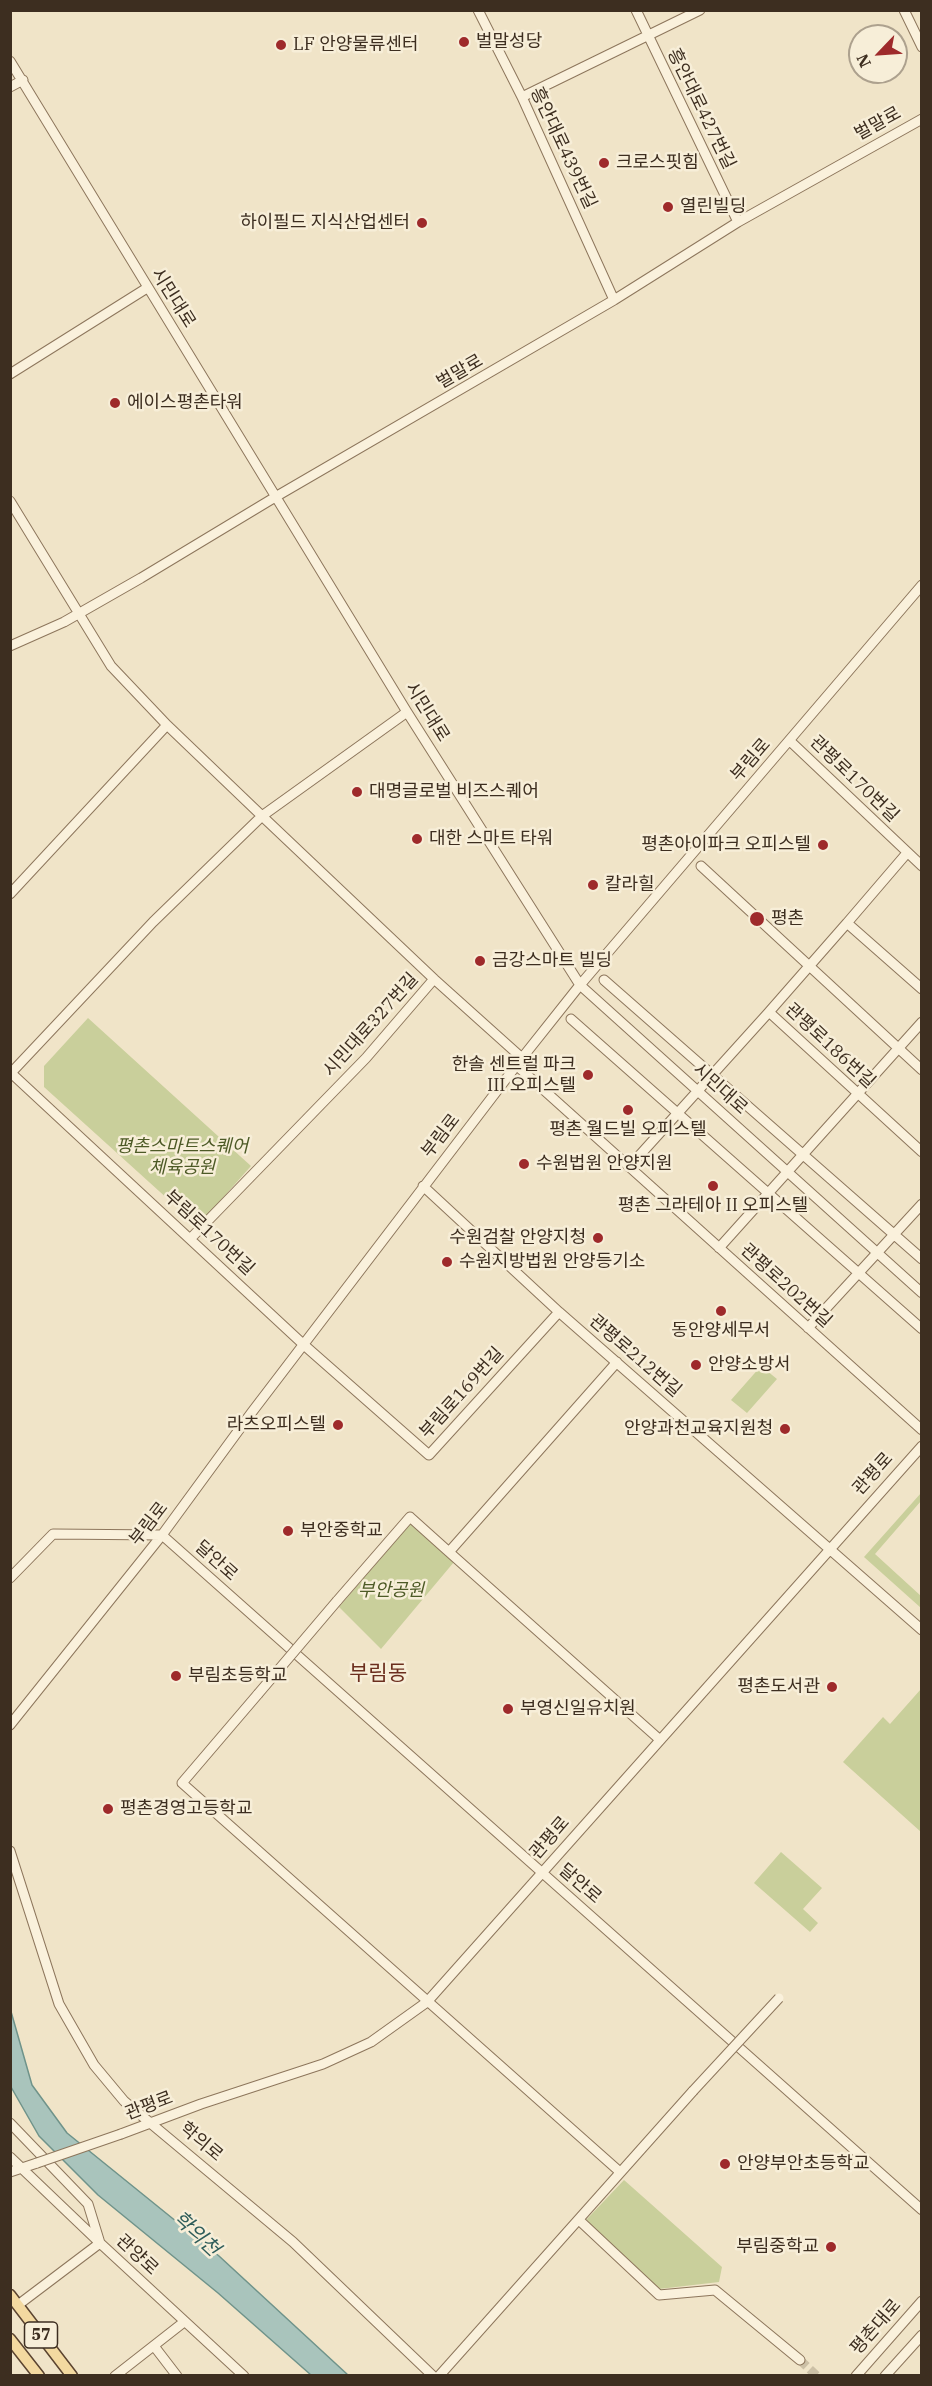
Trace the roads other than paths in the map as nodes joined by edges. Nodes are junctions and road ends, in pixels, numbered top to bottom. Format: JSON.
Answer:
{"nodes":[{"id":1,"x":478,"y":10,"type":"edge"},
{"id":2,"x":636,"y":10,"type":"edge"},
{"id":3,"x":700,"y":10,"type":"edge"},
{"id":4,"x":904,"y":10,"type":"edge"},
{"id":5,"x":648,"y":36,"type":"junction"},
{"id":6,"x":921,"y":47,"type":"edge"},
{"id":7,"x":10,"y":62,"type":"edge"},
{"id":8,"x":23,"y":80,"type":"junction"},
{"id":9,"x":10,"y":87,"type":"edge"},
{"id":10,"x":522,"y":97,"type":"junction"},
{"id":11,"x":921,"y":119,"type":"edge"},
{"id":12,"x":738,"y":222,"type":"junction"},
{"id":13,"x":147,"y":288,"type":"junction"},
{"id":14,"x":614,"y":300,"type":"junction"},
{"id":15,"x":10,"y":374,"type":"edge"},
{"id":16,"x":277,"y":496,"type":"junction"},
{"id":17,"x":10,"y":501,"type":"edge"},
{"id":18,"x":921,"y":585,"type":"edge"},
{"id":19,"x":78,"y":614,"type":"junction"},
{"id":20,"x":10,"y":646,"type":"edge"},
{"id":21,"x":407,"y":712,"type":"junction"},
{"id":22,"x":167,"y":725,"type":"junction"},
{"id":23,"x":790,"y":741,"type":"junction"},
{"id":24,"x":262,"y":816,"type":"junction"},
{"id":25,"x":907,"y":853,"type":"junction"},
{"id":26,"x":700,"y":866,"type":"dead end"},
{"id":27,"x":921,"y":866,"type":"edge"},
{"id":28,"x":10,"y":894,"type":"edge"},
{"id":29,"x":847,"y":923,"type":"junction"},
{"id":30,"x":809,"y":968,"type":"junction"},
{"id":31,"x":434,"y":979,"type":"junction"},
{"id":32,"x":604,"y":980,"type":"dead end"},
{"id":33,"x":580,"y":985,"type":"junction"},
{"id":34,"x":921,"y":989,"type":"edge"},
{"id":35,"x":769,"y":1012,"type":"junction"},
{"id":36,"x":571,"y":1018,"type":"dead end"},
{"id":37,"x":921,"y":1022,"type":"edge"},
{"id":38,"x":897,"y":1048,"type":"junction"},
{"id":39,"x":519,"y":1062,"type":"junction"},
{"id":40,"x":921,"y":1070,"type":"edge"},
{"id":41,"x":11,"y":1073,"type":"edge"},
{"id":42,"x":712,"y":1075,"type":"junction"},
{"id":43,"x":696,"y":1091,"type":"junction"},
{"id":44,"x":857,"y":1093,"type":"junction"},
{"id":45,"x":677,"y":1112,"type":"junction"},
{"id":46,"x":921,"y":1152,"type":"edge"},
{"id":47,"x":803,"y":1155,"type":"junction"},
{"id":48,"x":629,"y":1167,"type":"junction"},
{"id":49,"x":788,"y":1173,"type":"junction"},
{"id":50,"x":423,"y":1186,"type":"junction"},
{"id":51,"x":769,"y":1194,"type":"junction"},
{"id":52,"x":921,"y":1204,"type":"edge"},
{"id":53,"x":894,"y":1234,"type":"junction"},
{"id":54,"x":191,"y":1238,"type":"junction"},
{"id":55,"x":719,"y":1248,"type":"junction"},
{"id":56,"x":876,"y":1252,"type":"junction"},
{"id":57,"x":921,"y":1259,"type":"edge"},
{"id":58,"x":858,"y":1273,"type":"junction"},
{"id":59,"x":921,"y":1293,"type":"edge"},
{"id":60,"x":559,"y":1312,"type":"junction"},
{"id":61,"x":808,"y":1328,"type":"junction"},
{"id":62,"x":921,"y":1329,"type":"edge"},
{"id":63,"x":304,"y":1345,"type":"junction"},
{"id":64,"x":617,"y":1362,"type":"junction"},
{"id":65,"x":921,"y":1430,"type":"edge"},
{"id":66,"x":921,"y":1446,"type":"edge"},
{"id":67,"x":162,"y":1535,"type":"junction"},
{"id":68,"x":828,"y":1548,"type":"junction"},
{"id":69,"x":449,"y":1552,"type":"junction"},
{"id":70,"x":10,"y":1578,"type":"edge"},
{"id":71,"x":921,"y":1629,"type":"edge"},
{"id":72,"x":10,"y":1725,"type":"edge"},
{"id":73,"x":659,"y":1739,"type":"junction"},
{"id":74,"x":10,"y":1851,"type":"edge"},
{"id":75,"x":542,"y":1873,"type":"junction"},
{"id":76,"x":779,"y":1998,"type":"dead end"},
{"id":77,"x":427,"y":2001,"type":"junction"},
{"id":78,"x":10,"y":2123,"type":"edge"},
{"id":79,"x":152,"y":2123,"type":"junction"},
{"id":80,"x":10,"y":2157,"type":"edge"},
{"id":81,"x":21,"y":2168,"type":"junction"},
{"id":82,"x":10,"y":2172,"type":"edge"},
{"id":83,"x":620,"y":2172,"type":"junction"},
{"id":84,"x":921,"y":2210,"type":"edge"},
{"id":85,"x":579,"y":2220,"type":"junction"},
{"id":86,"x":100,"y":2243,"type":"junction"},
{"id":87,"x":10,"y":2295,"type":"edge"},
{"id":88,"x":921,"y":2301,"type":"edge"},
{"id":89,"x":18,"y":2305,"type":"junction"},
{"id":90,"x":184,"y":2322,"type":"junction"},
{"id":91,"x":921,"y":2335,"type":"edge"},
{"id":92,"x":10,"y":2339,"type":"edge"},
{"id":93,"x":154,"y":2346,"type":"junction"},
{"id":94,"x":800,"y":2360,"type":"tunnel mouth"},
{"id":95,"x":39,"y":2376,"type":"edge"},
{"id":96,"x":72,"y":2376,"type":"edge"},
{"id":97,"x":115,"y":2376,"type":"edge"},
{"id":98,"x":177,"y":2376,"type":"edge"},
{"id":99,"x":244,"y":2376,"type":"edge"},
{"id":100,"x":433,"y":2376,"type":"edge"},
{"id":101,"x":439,"y":2376,"type":"edge"},
{"id":102,"x":856,"y":2376,"type":"edge"},
{"id":103,"x":885,"y":2376,"type":"edge"}],
"edges":[{"from":1,"to":10,"type":"street","name":"흥안대로439번길"},
{"from":2,"to":5,"type":"street","name":"흥안대로427번길"},
{"from":3,"to":5,"type":"street"},
{"from":4,"to":6,"type":"street"},
{"from":5,"to":10,"type":"street"},
{"from":5,"to":12,"type":"street","name":"흥안대로427번길"},
{"from":7,"to":8,"type":"street","name":"시민대로"},
{"from":8,"to":9,"type":"street"},
{"from":8,"to":13,"type":"street","name":"시민대로"},
{"from":10,"to":14,"type":"street","name":"흥안대로439번길"},
{"from":11,"to":12,"type":"street","name":"벌말로"},
{"from":12,"to":14,"type":"street","name":"벌말로"},
{"from":13,"to":15,"type":"street"},
{"from":13,"to":16,"type":"street","name":"시민대로"},
{"from":14,"to":16,"type":"street","name":"벌말로"},
{"from":16,"to":19,"type":"street","name":"벌말로"},
{"from":16,"to":21,"type":"street","name":"시민대로"},
{"from":17,"to":19,"type":"street","name":"시민대로327번길"},
{"from":18,"to":23,"type":"street","name":"부림로"},
{"from":19,"to":20,"type":"street","name":"벌말로"},
{"from":19,"to":22,"type":"street","name":"시민대로327번길"},
{"from":21,"to":24,"type":"street"},
{"from":21,"to":33,"type":"street","name":"시민대로"},
{"from":22,"to":24,"type":"street","name":"시민대로327번길"},
{"from":22,"to":28,"type":"street"},
{"from":23,"to":25,"type":"street","name":"관평로170번길"},
{"from":23,"to":33,"type":"street","name":"부림로"},
{"from":24,"to":31,"type":"street","name":"시민대로327번길"},
{"from":24,"to":41,"type":"street"},
{"from":25,"to":27,"type":"street","name":"관평로170번길"},
{"from":25,"to":29,"type":"street"},
{"from":26,"to":30,"type":"street"},
{"from":29,"to":30,"type":"street"},
{"from":29,"to":34,"type":"street"},
{"from":30,"to":35,"type":"street"},
{"from":30,"to":38,"type":"street"},
{"from":31,"to":39,"type":"street","name":"관평로202번길"},
{"from":31,"to":54,"type":"street","name":"시민대로327번길"},
{"from":32,"to":42,"type":"street"},
{"from":33,"to":39,"type":"street","name":"부림로"},
{"from":33,"to":43,"type":"street","name":"시민대로"},
{"from":35,"to":42,"type":"street","name":"관평로186번길"},
{"from":35,"to":44,"type":"street","name":"관평로186번길"},
{"from":36,"to":45,"type":"street"},
{"from":37,"to":38,"type":"street"},
{"from":38,"to":40,"type":"street"},
{"from":38,"to":44,"type":"street"},
{"from":39,"to":48,"type":"street","name":"관평로202번길"},
{"from":39,"to":50,"type":"street","name":"부림로"},
{"from":41,"to":54,"type":"street","name":"부림로170번길"},
{"from":42,"to":43,"type":"street","name":"관평로186번길"},
{"from":42,"to":47,"type":"street"},
{"from":43,"to":45,"type":"street"},
{"from":43,"to":49,"type":"street","name":"시민대로"},
{"from":44,"to":46,"type":"street","name":"관평로186번길"},
{"from":44,"to":47,"type":"street"},
{"from":45,"to":48,"type":"street"},
{"from":45,"to":51,"type":"street"},
{"from":47,"to":49,"type":"street"},
{"from":47,"to":53,"type":"street"},
{"from":48,"to":55,"type":"street","name":"관평로202번길"},
{"from":49,"to":51,"type":"street"},
{"from":49,"to":56,"type":"street","name":"시민대로"},
{"from":50,"to":60,"type":"street","name":"관평로212번길"},
{"from":50,"to":63,"type":"street","name":"부림로"},
{"from":51,"to":55,"type":"street"},
{"from":51,"to":58,"type":"street"},
{"from":52,"to":53,"type":"street"},
{"from":53,"to":56,"type":"street"},
{"from":53,"to":57,"type":"street"},
{"from":54,"to":63,"type":"street","name":"부림로170번길"},
{"from":55,"to":61,"type":"street","name":"관평로202번길"},
{"from":56,"to":58,"type":"street"},
{"from":56,"to":59,"type":"street","name":"시민대로"},
{"from":58,"to":61,"type":"street"},
{"from":58,"to":62,"type":"street"},
{"from":60,"to":63,"type":"street","name":"부림로169번길"},
{"from":60,"to":64,"type":"street","name":"관평로212번길"},
{"from":61,"to":65,"type":"street","name":"관평로202번길"},
{"from":63,"to":67,"type":"street","name":"부림로"},
{"from":64,"to":68,"type":"street","name":"관평로212번길"},
{"from":64,"to":69,"type":"street"},
{"from":66,"to":68,"type":"street","name":"관평로"},
{"from":67,"to":70,"type":"street"},
{"from":67,"to":72,"type":"street","name":"부림로"},
{"from":67,"to":75,"type":"street","name":"달안로"},
{"from":68,"to":71,"type":"street","name":"관평로212번길"},
{"from":68,"to":73,"type":"street","name":"관평로"},
{"from":69,"to":73,"type":"street"},
{"from":69,"to":77,"type":"street","bridge":true},
{"from":73,"to":75,"type":"street","name":"관평로"},
{"from":74,"to":79,"type":"street","name":"학의로"},
{"from":75,"to":77,"type":"street","name":"관평로"},
{"from":75,"to":84,"type":"street","name":"달안로"},
{"from":76,"to":83,"type":"street","bridge":true},
{"from":77,"to":79,"type":"street","name":"관평로"},
{"from":77,"to":83,"type":"street"},
{"from":78,"to":86,"type":"street"},
{"from":79,"to":81,"type":"street","name":"관평로","bridge":true},
{"from":79,"to":100,"type":"street","name":"학의로"},
{"from":80,"to":81,"type":"street","name":"관양로"},
{"from":81,"to":82,"type":"street"},
{"from":81,"to":86,"type":"street","name":"관양로"},
{"from":83,"to":85,"type":"street"},
{"from":85,"to":94,"type":"street"},
{"from":85,"to":101,"type":"street"},
{"from":86,"to":89,"type":"street"},
{"from":86,"to":90,"type":"street","name":"관양로"},
{"from":87,"to":89,"type":"main road","number":"57"},
{"from":88,"to":102,"type":"street","name":"평촌대로"},
{"from":89,"to":96,"type":"main road","number":"57"},
{"from":90,"to":93,"type":"street"},
{"from":90,"to":99,"type":"street","name":"관양로"},
{"from":91,"to":103,"type":"street"},
{"from":92,"to":95,"type":"main road","number":"57"},
{"from":93,"to":97,"type":"street"},
{"from":93,"to":98,"type":"street"}]}
